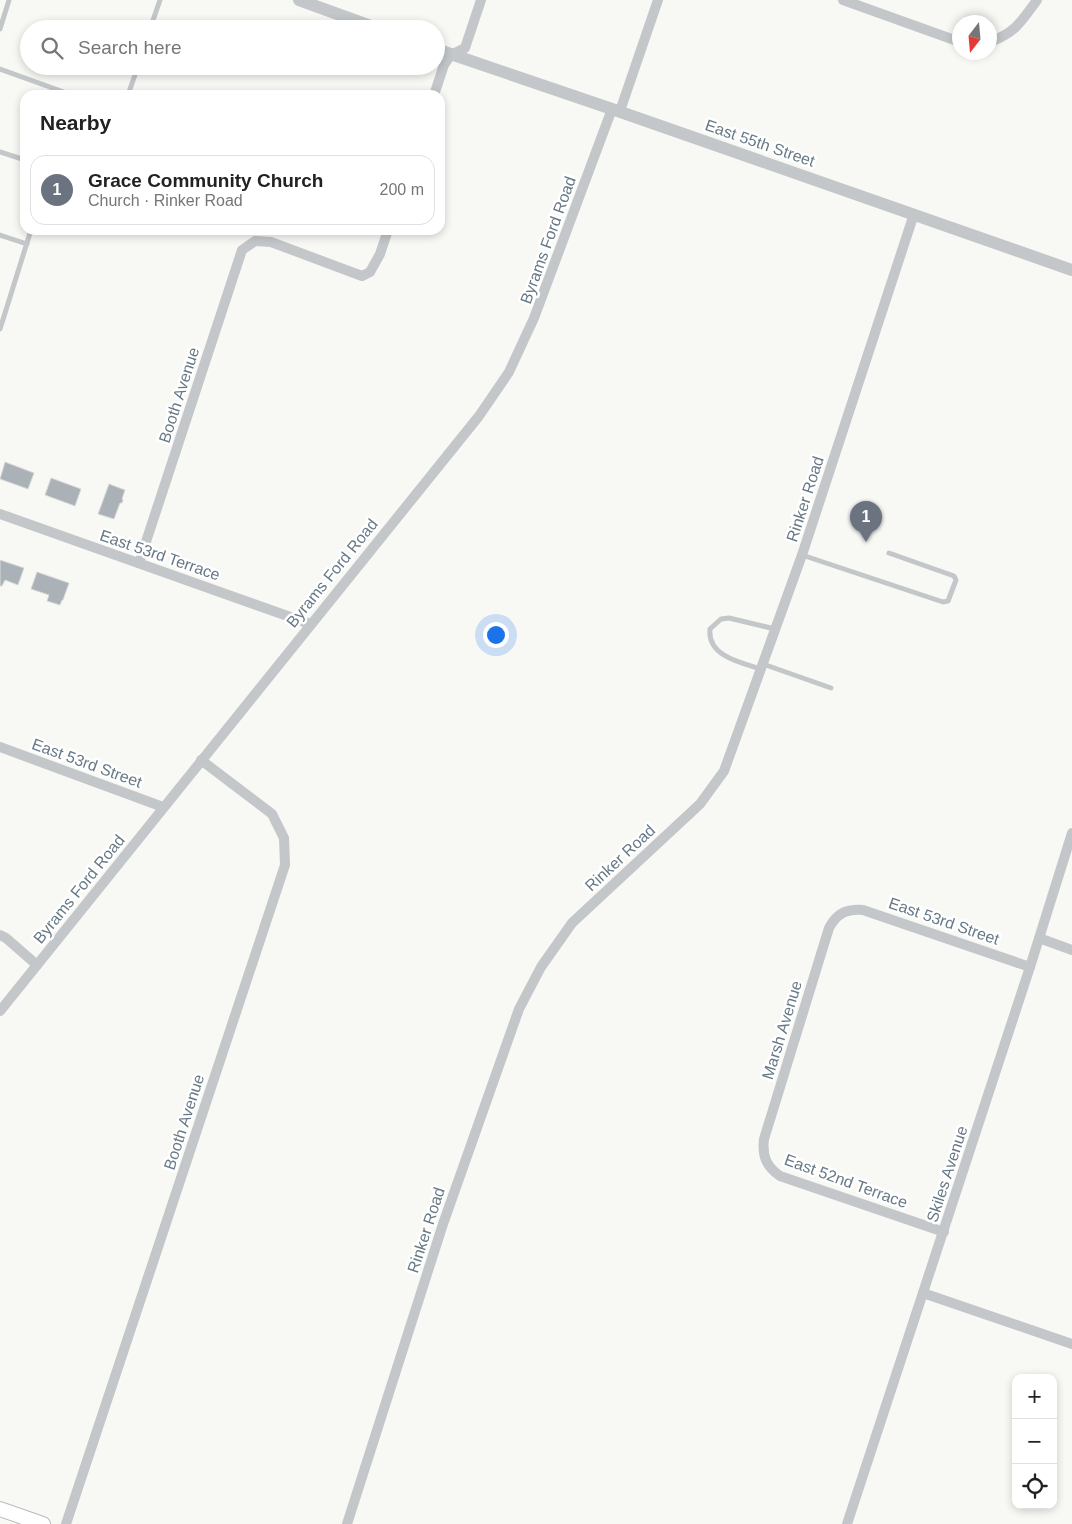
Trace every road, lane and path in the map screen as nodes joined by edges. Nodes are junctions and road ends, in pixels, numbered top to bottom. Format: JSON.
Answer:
{"nodes":[{"id":1,"x":9,"y":0,"type":"edge"},
{"id":2,"x":160,"y":0,"type":"edge"},
{"id":3,"x":299,"y":0,"type":"edge"},
{"id":4,"x":481,"y":0,"type":"edge"},
{"id":5,"x":658,"y":0,"type":"edge"},
{"id":6,"x":843,"y":0,"type":"edge"},
{"id":7,"x":1037,"y":0,"type":"edge"},
{"id":8,"x":153,"y":20,"type":"edge"},
{"id":9,"x":354,"y":20,"type":"edge"},
{"id":10,"x":0,"y":29,"type":"edge"},
{"id":11,"x":952,"y":39,"type":"edge"},
{"id":12,"x":997,"y":40,"type":"edge"},
{"id":13,"x":445,"y":53,"type":"edge"},
{"id":14,"x":451,"y":55,"type":"junction"},
{"id":15,"x":445,"y":63,"type":"edge"},
{"id":16,"x":0,"y":69,"type":"edge"},
{"id":17,"x":135,"y":75,"type":"edge"},
{"id":18,"x":440,"y":75,"type":"edge"},
{"id":19,"x":58,"y":90,"type":"edge"},
{"id":20,"x":130,"y":90,"type":"edge"},
{"id":21,"x":436,"y":90,"type":"edge"},
{"id":22,"x":616,"y":110,"type":"junction"},
{"id":23,"x":0,"y":152,"type":"edge"},
{"id":24,"x":20,"y":158,"type":"edge"},
{"id":25,"x":914,"y":214,"type":"junction"},
{"id":26,"x":0,"y":234,"type":"edge"},
{"id":27,"x":30,"y":235,"type":"edge"},
{"id":28,"x":386,"y":235,"type":"edge"},
{"id":29,"x":27,"y":244,"type":"junction"},
{"id":30,"x":1072,"y":270,"type":"edge"},
{"id":31,"x":0,"y":329,"type":"edge"},
{"id":32,"x":0,"y":514,"type":"edge"},
{"id":33,"x":889,"y":553,"type":"dead end"},
{"id":34,"x":802,"y":555,"type":"junction"},
{"id":35,"x":139,"y":563,"type":"junction"},
{"id":36,"x":310,"y":624,"type":"junction"},
{"id":37,"x":775,"y":629,"type":"junction"},
{"id":38,"x":762,"y":667,"type":"junction"},
{"id":39,"x":831,"y":688,"type":"dead end"},
{"id":40,"x":0,"y":746,"type":"edge"},
{"id":41,"x":201,"y":760,"type":"junction"},
{"id":42,"x":163,"y":807,"type":"junction"},
{"id":43,"x":1072,"y":833,"type":"edge"},
{"id":44,"x":847,"y":910,"type":"joint"},
{"id":45,"x":0,"y":935,"type":"edge"},
{"id":46,"x":1039,"y":938,"type":"junction"},
{"id":47,"x":1072,"y":950,"type":"edge"},
{"id":48,"x":37,"y":965,"type":"junction"},
{"id":49,"x":1030,"y":967,"type":"junction"},
{"id":50,"x":0,"y":1011,"type":"edge"},
{"id":51,"x":769,"y":1166,"type":"joint"},
{"id":52,"x":944,"y":1232,"type":"junction"},
{"id":53,"x":923,"y":1293,"type":"junction"},
{"id":54,"x":1072,"y":1344,"type":"edge"},
{"id":55,"x":0,"y":1509,"type":"edge"},
{"id":56,"x":43,"y":1524,"type":"edge"},
{"id":57,"x":66,"y":1524,"type":"edge"},
{"id":58,"x":346,"y":1524,"type":"edge"},
{"id":59,"x":848,"y":1524,"type":"edge"}],
"edges":[{"from":1,"to":10,"type":"lane"},
{"from":2,"to":8,"type":"lane"},
{"from":3,"to":9,"type":"street"},
{"from":4,"to":14,"type":"street"},
{"from":5,"to":22,"type":"street","name":"Byrams Ford Road"},
{"from":6,"to":11,"type":"street"},
{"from":7,"to":12,"type":"street"},
{"from":13,"to":14,"type":"street","name":"East 55th Street"},
{"from":14,"to":15,"type":"street"},
{"from":14,"to":22,"type":"street","name":"East 55th Street"},
{"from":16,"to":19,"type":"lane"},
{"from":17,"to":20,"type":"lane"},
{"from":18,"to":21,"type":"street"},
{"from":22,"to":25,"type":"street","name":"East 55th Street"},
{"from":22,"to":36,"type":"street","name":"Byrams Ford Road"},
{"from":23,"to":24,"type":"lane"},
{"from":25,"to":30,"type":"street","name":"East 55th Street"},
{"from":25,"to":34,"type":"street","name":"Rinker Road"},
{"from":26,"to":29,"type":"lane"},
{"from":27,"to":29,"type":"lane"},
{"from":28,"to":35,"type":"street","name":"Booth Avenue"},
{"from":29,"to":31,"type":"lane"},
{"from":32,"to":35,"type":"street","name":"East 53rd Terrace"},
{"from":33,"to":34,"type":"lane"},
{"from":34,"to":37,"type":"street","name":"Rinker Road"},
{"from":35,"to":36,"type":"street","name":"East 53rd Terrace"},
{"from":36,"to":41,"type":"street","name":"Byrams Ford Road"},
{"from":37,"to":38,"type":"street","name":"Rinker Road"},
{"from":37,"to":38,"type":"lane"},
{"from":38,"to":39,"type":"lane"},
{"from":38,"to":58,"type":"street","name":"Rinker Road"},
{"from":40,"to":42,"type":"street","name":"East 53rd Street"},
{"from":41,"to":42,"type":"street","name":"Byrams Ford Road"},
{"from":41,"to":57,"type":"street","name":"Booth Avenue"},
{"from":42,"to":48,"type":"street","name":"Byrams Ford Road"},
{"from":43,"to":46,"type":"street","name":"Skiles Avenue"},
{"from":44,"to":49,"type":"street","name":"East 53rd Street"},
{"from":44,"to":51,"type":"street","name":"Marsh Avenue"},
{"from":45,"to":48,"type":"street"},
{"from":46,"to":47,"type":"street"},
{"from":46,"to":49,"type":"street","name":"Skiles Avenue"},
{"from":48,"to":50,"type":"street","name":"Byrams Ford Road"},
{"from":49,"to":52,"type":"street","name":"Skiles Avenue"},
{"from":51,"to":52,"type":"street","name":"East 52nd Terrace"},
{"from":52,"to":53,"type":"street","name":"Skiles Avenue"},
{"from":53,"to":54,"type":"street"},
{"from":53,"to":59,"type":"street","name":"Skiles Avenue"},
{"from":55,"to":56,"type":"main road"}]}
